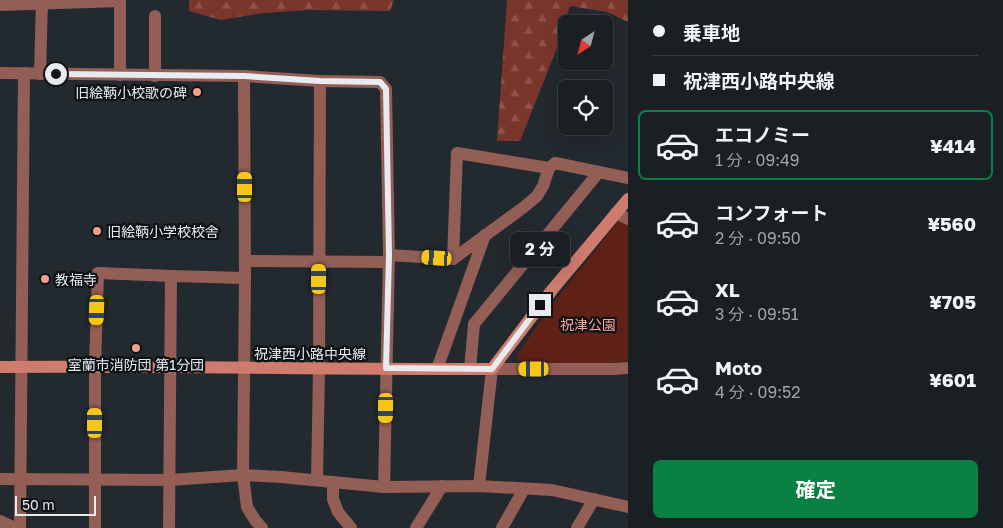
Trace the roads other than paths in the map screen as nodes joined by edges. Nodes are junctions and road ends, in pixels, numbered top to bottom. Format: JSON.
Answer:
{"nodes":[{"id":1,"x":116,"y":0,"type":"edge"},
{"id":2,"x":42,"y":2,"type":"edge"},
{"id":3,"x":0,"y":5,"type":"edge"},
{"id":4,"x":155,"y":16,"type":"dead end"},
{"id":5,"x":0,"y":73,"type":"edge"},
{"id":6,"x":24,"y":73,"type":"junction"},
{"id":7,"x":40,"y":74,"type":"junction"},
{"id":8,"x":120,"y":75,"type":"junction"},
{"id":9,"x":155,"y":76,"type":"junction"},
{"id":10,"x":244,"y":76,"type":"junction"},
{"id":11,"x":320,"y":81,"type":"junction"},
{"id":12,"x":549,"y":168,"type":"junction"},
{"id":13,"x":599,"y":172,"type":"junction"},
{"id":14,"x":628,"y":178,"type":"edge"},
{"id":15,"x":628,"y":199,"type":"edge"},
{"id":16,"x":616,"y":213,"type":"junction"},
{"id":17,"x":628,"y":219,"type":"edge"},
{"id":18,"x":485,"y":235,"type":"junction"},
{"id":19,"x":389,"y":258,"type":"junction"},
{"id":20,"x":453,"y":259,"type":"junction"},
{"id":21,"x":245,"y":261,"type":"junction"},
{"id":22,"x":319,"y":262,"type":"junction"},
{"id":23,"x":172,"y":276,"type":"junction"},
{"id":24,"x":245,"y":278,"type":"junction"},
{"id":25,"x":22,"y":366,"type":"junction"},
{"id":26,"x":170,"y":366,"type":"junction"},
{"id":27,"x":0,"y":367,"type":"edge"},
{"id":28,"x":95,"y":367,"type":"junction"},
{"id":29,"x":244,"y":368,"type":"junction"},
{"id":30,"x":319,"y":368,"type":"junction"},
{"id":31,"x":386,"y":368,"type":"junction"},
{"id":32,"x":628,"y":368,"type":"edge"},
{"id":33,"x":437,"y":369,"type":"junction"},
{"id":34,"x":470,"y":369,"type":"junction"},
{"id":35,"x":492,"y":369,"type":"junction"},
{"id":36,"x":243,"y":476,"type":"junction"},
{"id":37,"x":0,"y":479,"type":"edge"},
{"id":38,"x":95,"y":479,"type":"junction"},
{"id":39,"x":20,"y":480,"type":"junction"},
{"id":40,"x":170,"y":480,"type":"junction"},
{"id":41,"x":317,"y":480,"type":"junction"},
{"id":42,"x":333,"y":482,"type":"junction"},
{"id":43,"x":442,"y":486,"type":"junction"},
{"id":44,"x":479,"y":486,"type":"junction"},
{"id":45,"x":384,"y":487,"type":"junction"},
{"id":46,"x":524,"y":489,"type":"junction"},
{"id":47,"x":594,"y":499,"type":"junction"},
{"id":48,"x":628,"y":507,"type":"edge"},
{"id":49,"x":0,"y":521,"type":"edge"},
{"id":50,"x":15,"y":528,"type":"edge"},
{"id":51,"x":20,"y":528,"type":"edge"},
{"id":52,"x":95,"y":528,"type":"edge"},
{"id":53,"x":169,"y":528,"type":"edge"},
{"id":54,"x":262,"y":528,"type":"edge"},
{"id":55,"x":351,"y":528,"type":"edge"},
{"id":56,"x":416,"y":528,"type":"edge"},
{"id":57,"x":502,"y":528,"type":"edge"},
{"id":58,"x":577,"y":528,"type":"edge"}],
"edges":[{"from":1,"to":2,"type":"street"},
{"from":1,"to":8,"type":"street"},
{"from":2,"to":3,"type":"street"},
{"from":2,"to":7,"type":"street"},
{"from":4,"to":9,"type":"street"},
{"from":5,"to":6,"type":"street"},
{"from":6,"to":7,"type":"street"},
{"from":6,"to":25,"type":"street"},
{"from":7,"to":8,"type":"street"},
{"from":8,"to":9,"type":"street"},
{"from":9,"to":10,"type":"street"},
{"from":10,"to":11,"type":"street"},
{"from":10,"to":21,"type":"street"},
{"from":11,"to":19,"type":"street"},
{"from":11,"to":22,"type":"street"},
{"from":12,"to":13,"type":"street"},
{"from":12,"to":18,"type":"street"},
{"from":12,"to":20,"type":"street"},
{"from":13,"to":14,"type":"street"},
{"from":13,"to":34,"type":"street"},
{"from":15,"to":16,"type":"main road"},
{"from":16,"to":17,"type":"street"},
{"from":16,"to":35,"type":"main road"},
{"from":18,"to":20,"type":"street"},
{"from":18,"to":33,"type":"street"},
{"from":19,"to":20,"type":"street"},
{"from":19,"to":22,"type":"street"},
{"from":19,"to":31,"type":"street"},
{"from":21,"to":22,"type":"street"},
{"from":21,"to":24,"type":"street"},
{"from":22,"to":30,"type":"street"},
{"from":23,"to":24,"type":"street"},
{"from":23,"to":26,"type":"street"},
{"from":23,"to":28,"type":"street"},
{"from":24,"to":29,"type":"street"},
{"from":25,"to":27,"type":"main road","name":"祝津西小路中央線"},
{"from":25,"to":28,"type":"main road","name":"祝津西小路中央線"},
{"from":25,"to":39,"type":"street"},
{"from":26,"to":28,"type":"main road","name":"祝津西小路中央線"},
{"from":26,"to":29,"type":"main road","name":"祝津西小路中央線"},
{"from":26,"to":40,"type":"street"},
{"from":28,"to":38,"type":"street"},
{"from":29,"to":30,"type":"main road","name":"祝津西小路中央線"},
{"from":29,"to":36,"type":"street"},
{"from":30,"to":31,"type":"main road","name":"祝津西小路中央線"},
{"from":30,"to":41,"type":"street"},
{"from":31,"to":33,"type":"main road","name":"祝津西小路中央線"},
{"from":31,"to":45,"type":"street"},
{"from":32,"to":35,"type":"street"},
{"from":33,"to":34,"type":"main road","name":"祝津西小路中央線"},
{"from":34,"to":35,"type":"main road","name":"祝津西小路中央線"},
{"from":35,"to":44,"type":"street"},
{"from":36,"to":40,"type":"street"},
{"from":36,"to":41,"type":"street"},
{"from":36,"to":54,"type":"street"},
{"from":37,"to":39,"type":"street"},
{"from":38,"to":39,"type":"street"},
{"from":38,"to":40,"type":"street"},
{"from":38,"to":52,"type":"street"},
{"from":39,"to":51,"type":"street"},
{"from":40,"to":53,"type":"street"},
{"from":41,"to":42,"type":"street"},
{"from":42,"to":45,"type":"street"},
{"from":42,"to":55,"type":"street"},
{"from":43,"to":44,"type":"street"},
{"from":43,"to":45,"type":"street"},
{"from":43,"to":56,"type":"street"},
{"from":44,"to":46,"type":"street"},
{"from":46,"to":47,"type":"street"},
{"from":46,"to":57,"type":"street"},
{"from":47,"to":48,"type":"street"},
{"from":47,"to":58,"type":"street"},
{"from":49,"to":50,"type":"street"}]}
